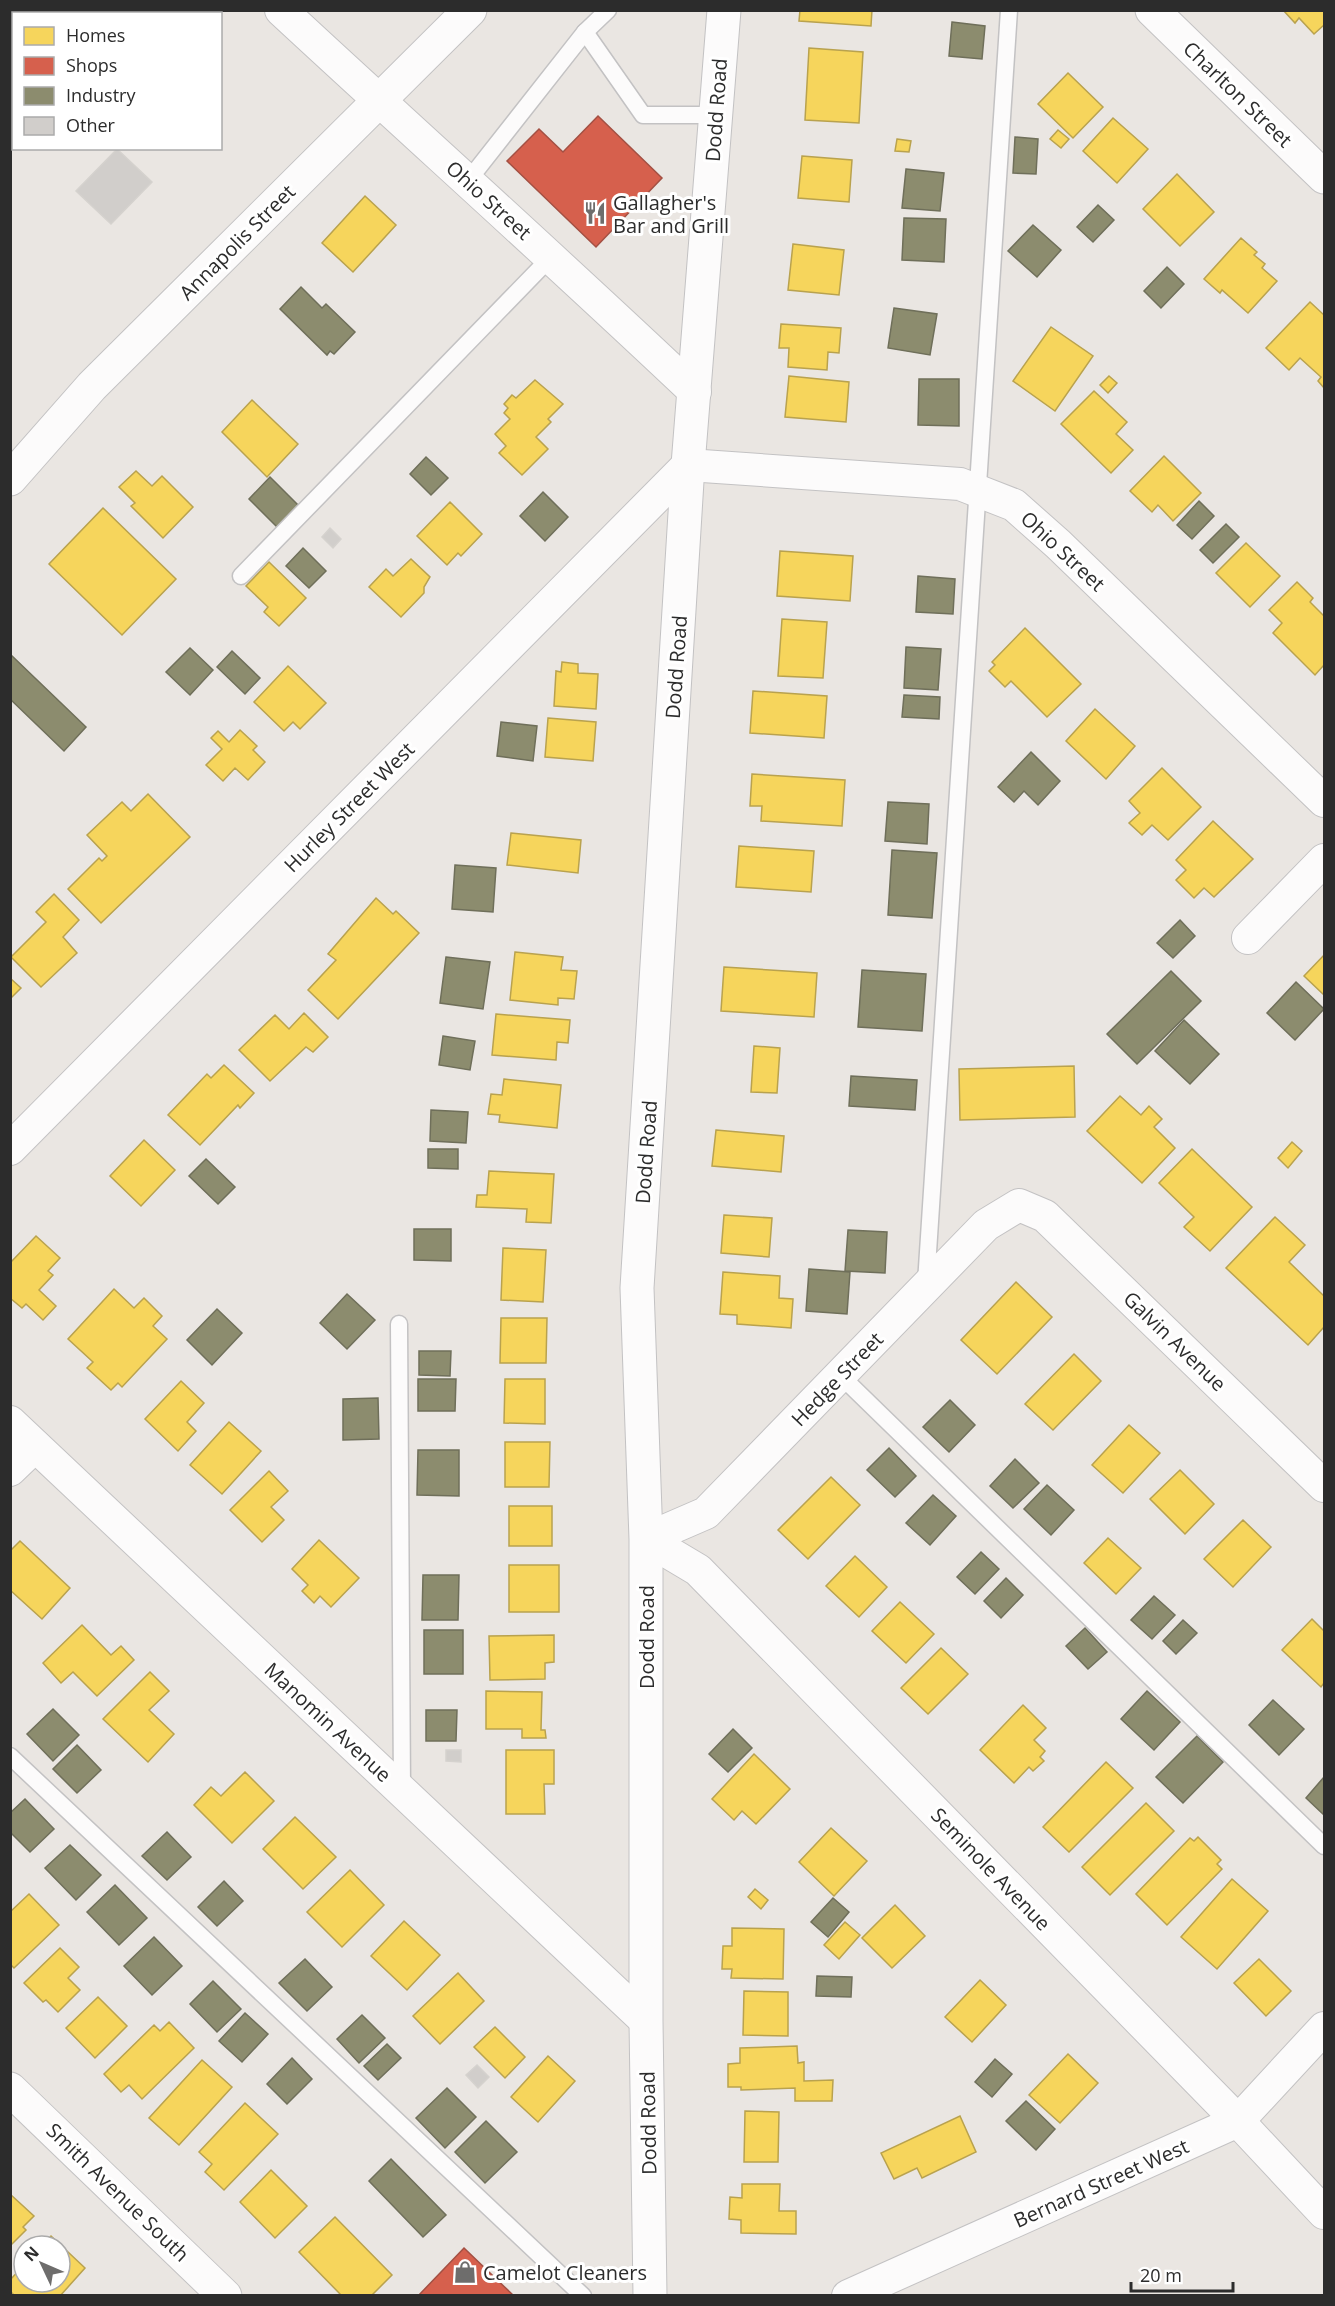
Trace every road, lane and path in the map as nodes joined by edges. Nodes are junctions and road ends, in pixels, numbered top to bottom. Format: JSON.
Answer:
{"nodes":[{"id":1,"x":281,"y":10,"type":"edge"},
{"id":2,"x":470,"y":10,"type":"edge"},
{"id":3,"x":608,"y":10,"type":"edge"},
{"id":4,"x":724,"y":10,"type":"edge"},
{"id":5,"x":1009,"y":10,"type":"edge"},
{"id":6,"x":1152,"y":10,"type":"edge"},
{"id":7,"x":585,"y":32,"type":"junction"},
{"id":8,"x":380,"y":101,"type":"junction"},
{"id":9,"x":716,"y":115,"type":"junction"},
{"id":10,"x":1324,"y":177,"type":"edge"},
{"id":11,"x":467,"y":182,"type":"junction"},
{"id":12,"x":552,"y":256,"type":"junction"},
{"id":13,"x":695,"y":392,"type":"junction"},
{"id":14,"x":688,"y":465,"type":"junction"},
{"id":15,"x":10,"y":479,"type":"edge"},
{"id":16,"x":977,"y":490,"type":"junction"},
{"id":17,"x":241,"y":576,"type":"dead end"},
{"id":18,"x":1324,"y":801,"type":"edge"},
{"id":19,"x":1324,"y":860,"type":"edge"},
{"id":20,"x":1248,"y":938,"type":"dead end"},
{"id":21,"x":10,"y":1149,"type":"edge"},
{"id":22,"x":1019,"y":1205,"type":"joint"},
{"id":23,"x":926,"y":1287,"type":"junction"},
{"id":24,"x":399,"y":1324,"type":"dead end"},
{"id":25,"x":840,"y":1376,"type":"junction"},
{"id":26,"x":10,"y":1422,"type":"edge"},
{"id":27,"x":35,"y":1446,"type":"junction"},
{"id":28,"x":10,"y":1470,"type":"edge"},
{"id":29,"x":1324,"y":1486,"type":"edge"},
{"id":30,"x":646,"y":1539,"type":"junction"},
{"id":31,"x":10,"y":1756,"type":"edge"},
{"id":32,"x":402,"y":1790,"type":"junction"},
{"id":33,"x":1324,"y":1846,"type":"edge"},
{"id":34,"x":646,"y":2021,"type":"junction"},
{"id":35,"x":1324,"y":2028,"type":"edge"},
{"id":36,"x":10,"y":2089,"type":"edge"},
{"id":37,"x":1238,"y":2121,"type":"junction"},
{"id":38,"x":1324,"y":2213,"type":"edge"},
{"id":39,"x":225,"y":2295,"type":"edge"},
{"id":40,"x":584,"y":2295,"type":"edge"},
{"id":41,"x":650,"y":2295,"type":"edge"},
{"id":42,"x":848,"y":2295,"type":"edge"}],
"edges":[{"from":1,"to":8,"type":"street","name":"Ohio Street"},
{"from":2,"to":8,"type":"street","name":"Annapolis Street"},
{"from":3,"to":7,"type":"lane"},
{"from":4,"to":9,"type":"street","name":"Dodd Road"},
{"from":5,"to":16,"type":"lane"},
{"from":6,"to":10,"type":"street","name":"Charlton Street"},
{"from":7,"to":9,"type":"lane"},
{"from":7,"to":11,"type":"lane"},
{"from":8,"to":11,"type":"street","name":"Ohio Street"},
{"from":8,"to":15,"type":"street","name":"Annapolis Street"},
{"from":9,"to":13,"type":"street","name":"Dodd Road"},
{"from":11,"to":12,"type":"street","name":"Ohio Street"},
{"from":12,"to":13,"type":"street","name":"Ohio Street"},
{"from":12,"to":17,"type":"lane"},
{"from":13,"to":14,"type":"street","name":"Dodd Road"},
{"from":14,"to":16,"type":"street","name":"Ohio Street"},
{"from":14,"to":21,"type":"street","name":"Hurley Street West"},
{"from":14,"to":30,"type":"street","name":"Dodd Road"},
{"from":16,"to":18,"type":"street","name":"Ohio Street"},
{"from":16,"to":23,"type":"lane"},
{"from":19,"to":20,"type":"street"},
{"from":22,"to":23,"type":"street","name":"Hedge Street"},
{"from":22,"to":29,"type":"street","name":"Galvin Avenue"},
{"from":23,"to":25,"type":"street","name":"Hedge Street"},
{"from":24,"to":32,"type":"lane"},
{"from":25,"to":30,"type":"street","name":"Hedge Street"},
{"from":25,"to":33,"type":"lane"},
{"from":26,"to":27,"type":"street","name":"Manomin Avenue"},
{"from":27,"to":28,"type":"street"},
{"from":27,"to":32,"type":"street","name":"Manomin Avenue"},
{"from":30,"to":34,"type":"street","name":"Dodd Road"},
{"from":30,"to":37,"type":"street","name":"Seminole Avenue"},
{"from":31,"to":40,"type":"lane"},
{"from":32,"to":34,"type":"street","name":"Manomin Avenue"},
{"from":34,"to":41,"type":"street","name":"Dodd Road"},
{"from":35,"to":37,"type":"street","name":"Bernard Street West"},
{"from":36,"to":39,"type":"street","name":"Smith Avenue South"},
{"from":37,"to":38,"type":"street","name":"Seminole Avenue"},
{"from":37,"to":42,"type":"street","name":"Bernard Street West"}]}
